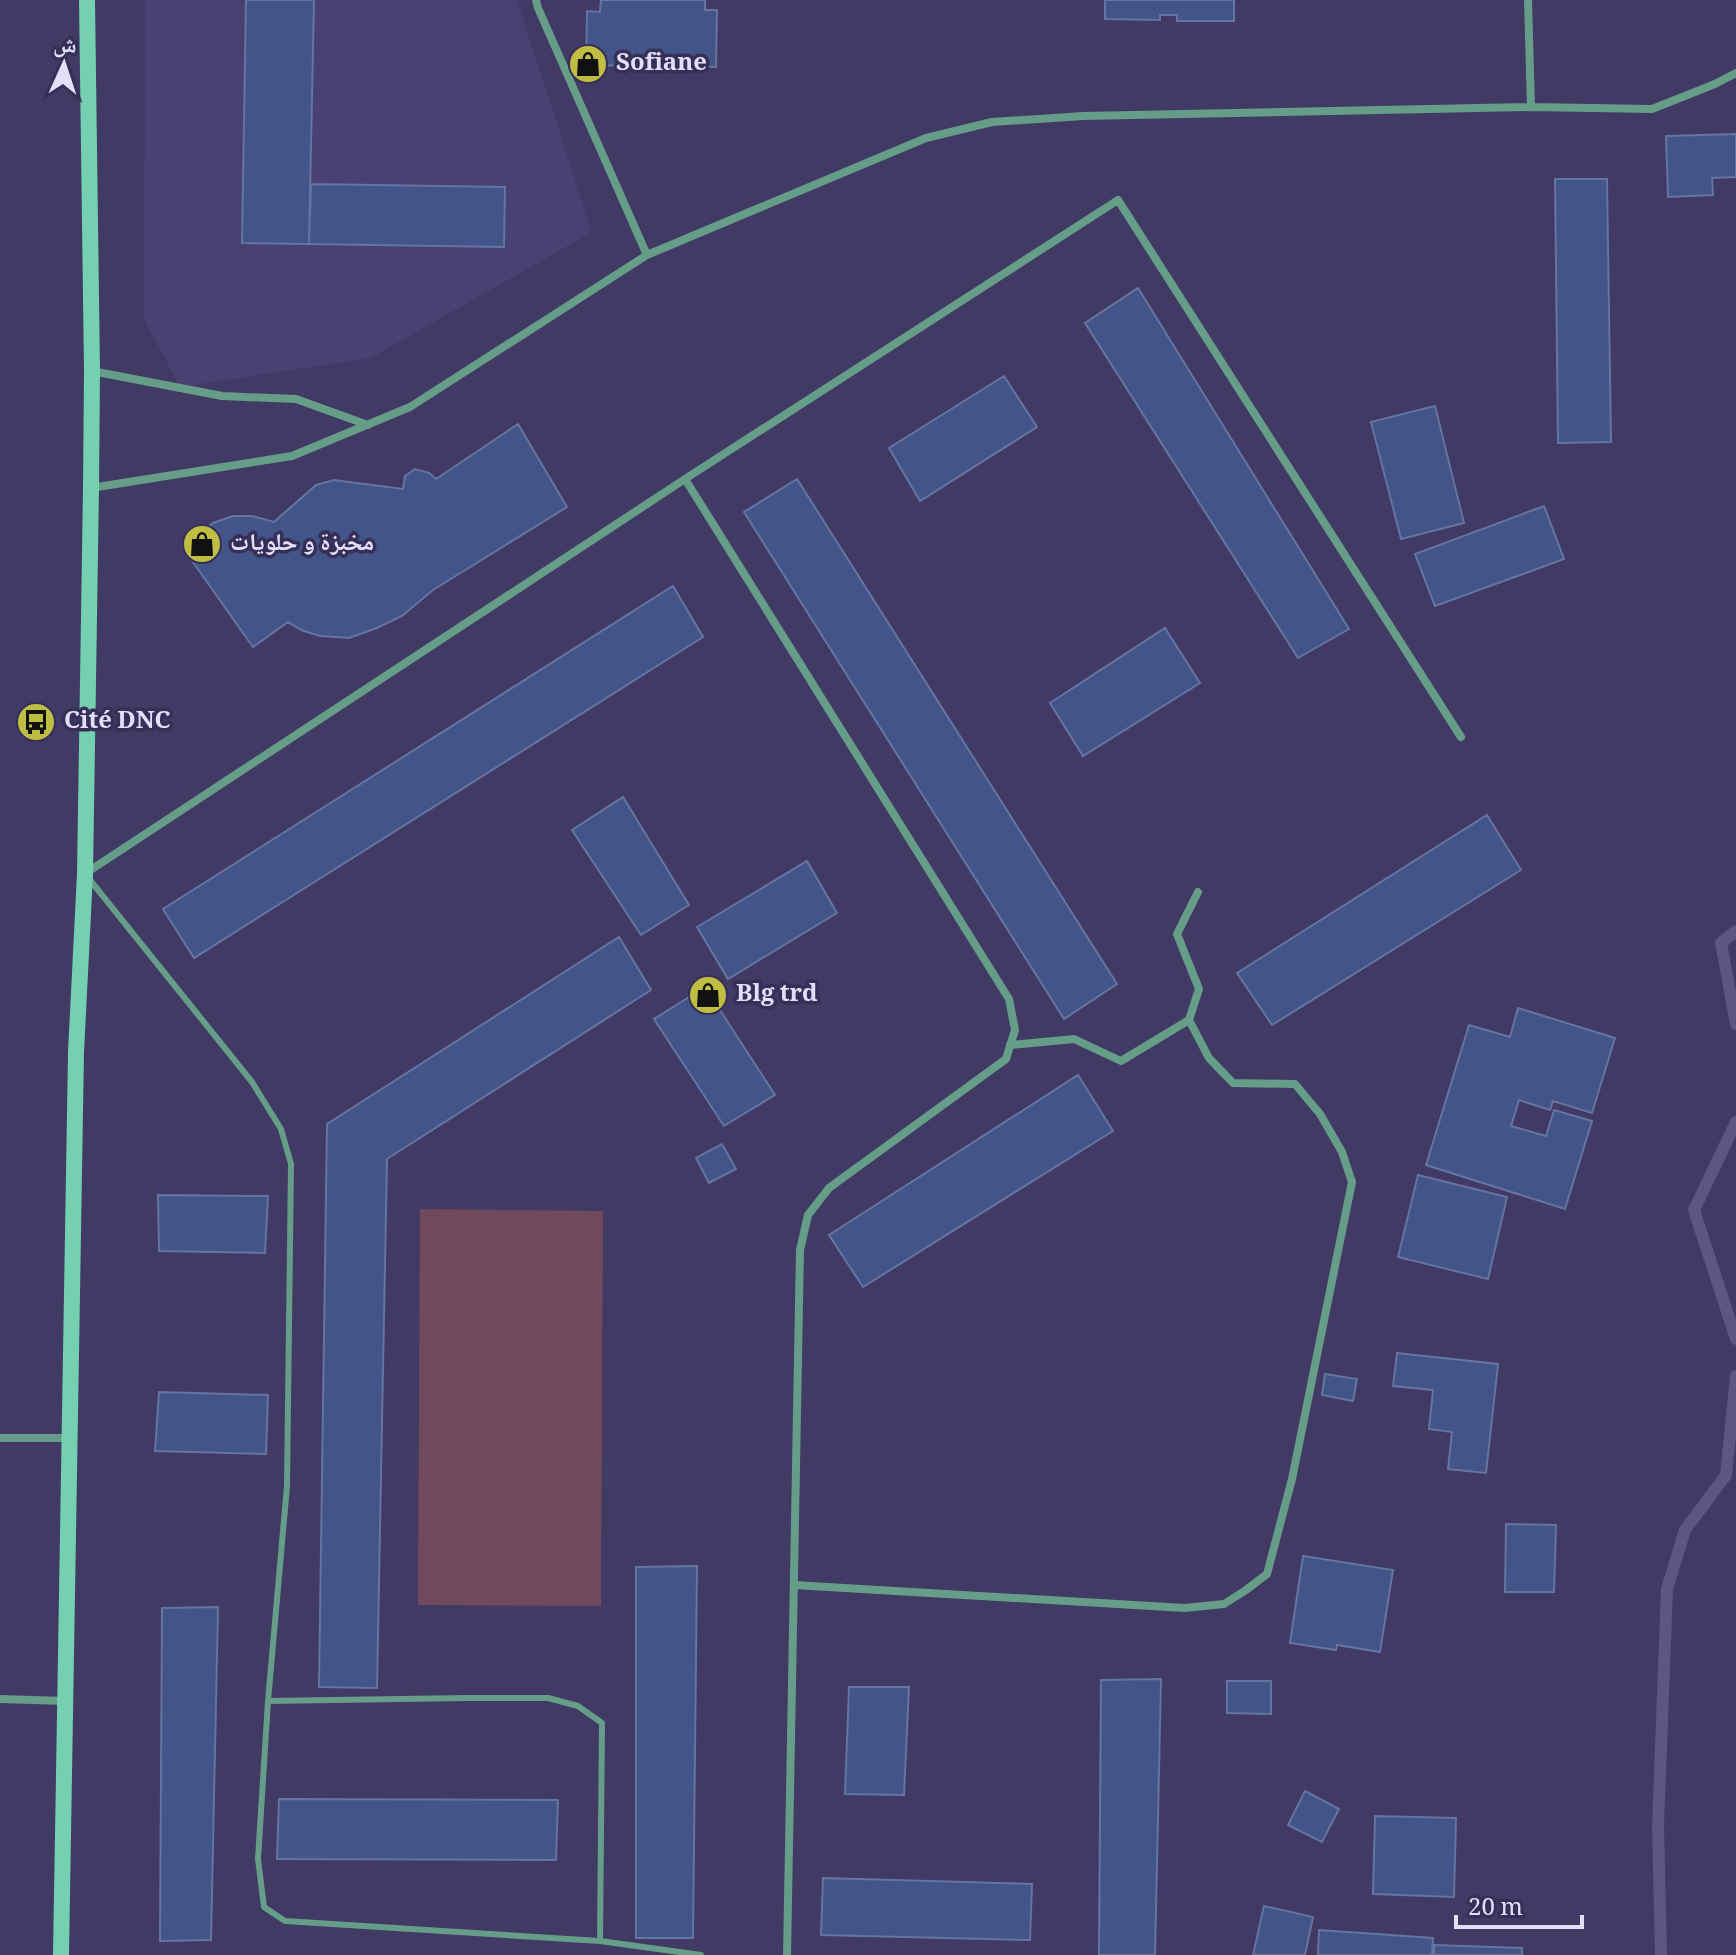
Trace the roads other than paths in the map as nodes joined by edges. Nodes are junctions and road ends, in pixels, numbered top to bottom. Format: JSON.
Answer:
{"nodes":[{"id":1,"x":87,"y":0,"type":"edge"},
{"id":2,"x":536,"y":0,"type":"edge"},
{"id":3,"x":1528,"y":0,"type":"edge"},
{"id":4,"x":1736,"y":73,"type":"edge"},
{"id":5,"x":1531,"y":107,"type":"junction"},
{"id":6,"x":647,"y":255,"type":"junction"},
{"id":7,"x":92,"y":371,"type":"junction"},
{"id":8,"x":368,"y":426,"type":"junction"},
{"id":9,"x":685,"y":479,"type":"junction"},
{"id":10,"x":91,"y":488,"type":"junction"},
{"id":11,"x":1461,"y":737,"type":"dead end"},
{"id":12,"x":85,"y":874,"type":"junction"},
{"id":13,"x":1198,"y":892,"type":"dead end"},
{"id":14,"x":1189,"y":1020,"type":"junction"},
{"id":15,"x":1010,"y":1045,"type":"junction"},
{"id":16,"x":0,"y":1438,"type":"edge"},
{"id":17,"x":70,"y":1438,"type":"junction"},
{"id":18,"x":794,"y":1585,"type":"junction"},
{"id":19,"x":0,"y":1699,"type":"edge"},
{"id":20,"x":65,"y":1701,"type":"junction"},
{"id":21,"x":268,"y":1701,"type":"junction"},
{"id":22,"x":600,"y":1941,"type":"junction"},
{"id":23,"x":61,"y":1955,"type":"edge"},
{"id":24,"x":701,"y":1955,"type":"edge"},
{"id":25,"x":787,"y":1955,"type":"edge"}],
"edges":[{"from":1,"to":7,"type":"main road"},
{"from":2,"to":6,"type":"street"},
{"from":3,"to":5,"type":"street"},
{"from":4,"to":5,"type":"street"},
{"from":5,"to":6,"type":"street"},
{"from":6,"to":8,"type":"street"},
{"from":7,"to":8,"type":"street"},
{"from":7,"to":10,"type":"main road"},
{"from":8,"to":10,"type":"street"},
{"from":9,"to":11,"type":"street"},
{"from":9,"to":12,"type":"street"},
{"from":9,"to":15,"type":"street"},
{"from":10,"to":12,"type":"main road"},
{"from":12,"to":17,"type":"main road"},
{"from":12,"to":21,"type":"lane"},
{"from":13,"to":14,"type":"street"},
{"from":14,"to":15,"type":"street"},
{"from":14,"to":18,"type":"street"},
{"from":15,"to":18,"type":"street"},
{"from":16,"to":17,"type":"street"},
{"from":17,"to":20,"type":"main road"},
{"from":18,"to":25,"type":"street"},
{"from":19,"to":20,"type":"street"},
{"from":20,"to":23,"type":"main road"},
{"from":21,"to":22,"type":"lane"},
{"from":21,"to":22,"type":"lane"},
{"from":22,"to":24,"type":"lane"}]}
